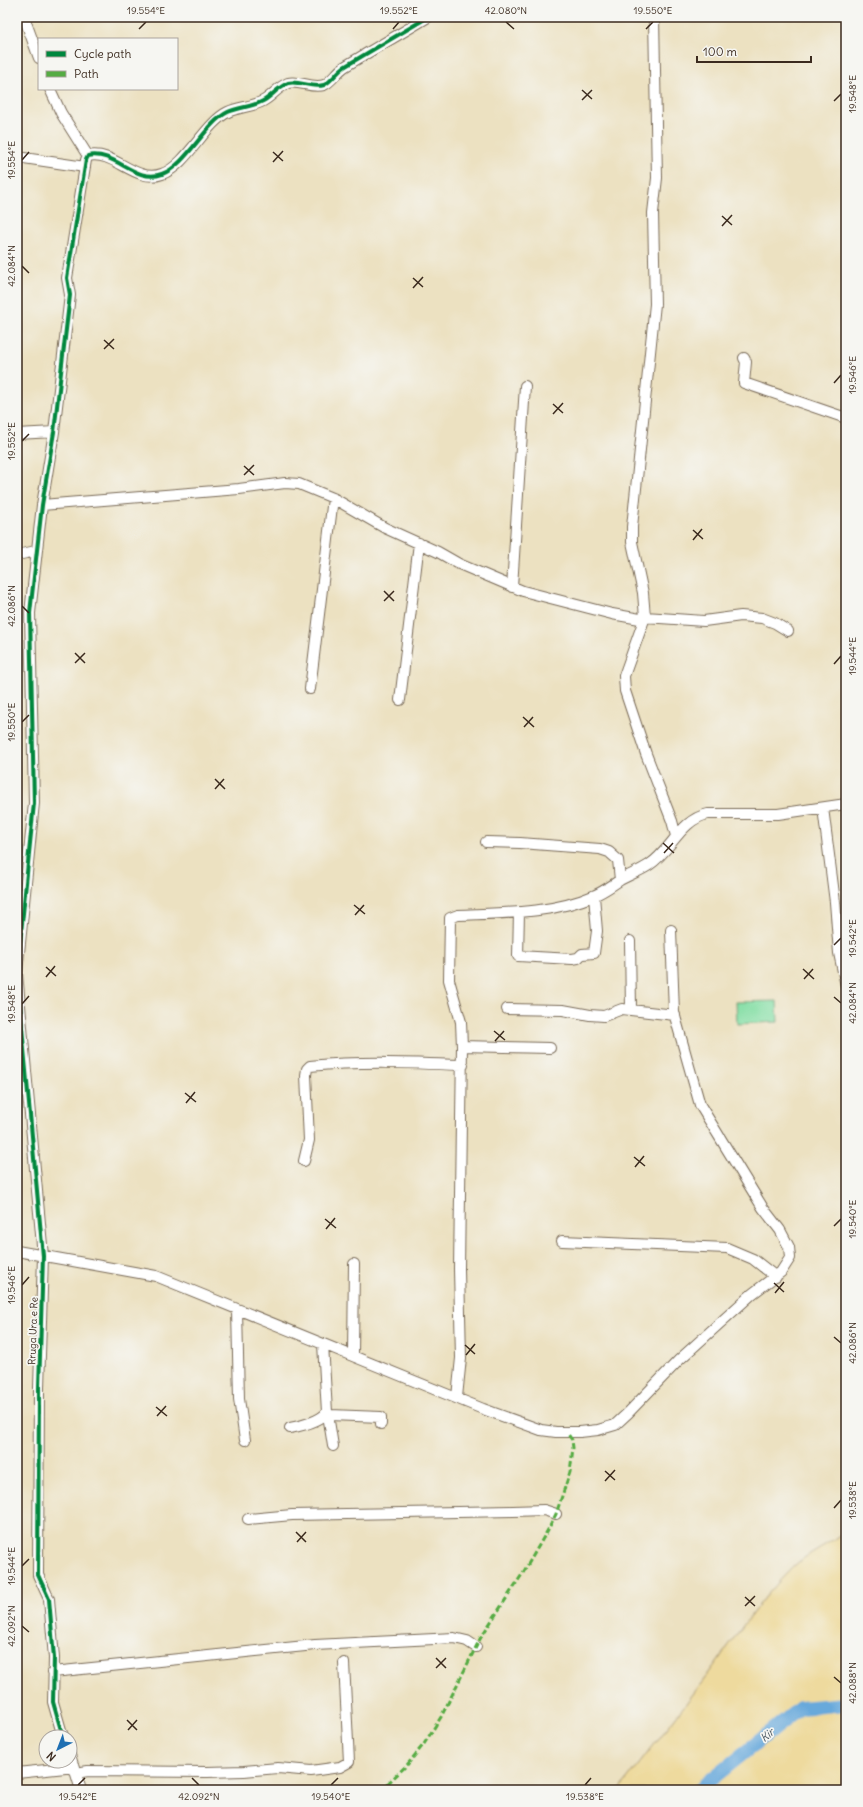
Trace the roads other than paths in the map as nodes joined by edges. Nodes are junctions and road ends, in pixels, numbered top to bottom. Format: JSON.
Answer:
{"nodes":[{"id":1,"x":24,"y":17,"type":"edge"},
{"id":2,"x":428,"y":17,"type":"edge"},
{"id":3,"x":654,"y":17,"type":"edge"},
{"id":4,"x":38,"y":55,"type":"edge"},
{"id":5,"x":50,"y":90,"type":"edge"},
{"id":6,"x":88,"y":156,"type":"junction"},
{"id":7,"x":17,"y":157,"type":"edge"},
{"id":8,"x":85,"y":167,"type":"junction"},
{"id":9,"x":744,"y":358,"type":"dead end"},
{"id":10,"x":525,"y":386,"type":"dead end"},
{"id":11,"x":846,"y":418,"type":"edge"},
{"id":12,"x":54,"y":432,"type":"junction"},
{"id":13,"x":17,"y":434,"type":"edge"},
{"id":14,"x":333,"y":498,"type":"junction"},
{"id":15,"x":42,"y":505,"type":"junction"},
{"id":16,"x":419,"y":543,"type":"junction"},
{"id":17,"x":36,"y":551,"type":"junction"},
{"id":18,"x":17,"y":555,"type":"edge"},
{"id":19,"x":512,"y":587,"type":"junction"},
{"id":20,"x":645,"y":617,"type":"junction"},
{"id":21,"x":788,"y":631,"type":"dead end"},
{"id":22,"x":310,"y":689,"type":"dead end"},
{"id":23,"x":400,"y":700,"type":"dead end"},
{"id":24,"x":846,"y":804,"type":"edge"},
{"id":25,"x":823,"y":808,"type":"junction"},
{"id":26,"x":676,"y":836,"type":"junction"},
{"id":27,"x":486,"y":842,"type":"dead end"},
{"id":28,"x":620,"y":880,"type":"junction"},
{"id":29,"x":594,"y":896,"type":"junction"},
{"id":30,"x":519,"y":912,"type":"junction"},
{"id":31,"x":671,"y":930,"type":"dead end"},
{"id":32,"x":630,"y":941,"type":"dead end"},
{"id":33,"x":846,"y":986,"type":"edge"},
{"id":34,"x":507,"y":1009,"type":"dead end"},
{"id":35,"x":631,"y":1010,"type":"junction"},
{"id":36,"x":675,"y":1015,"type":"junction"},
{"id":37,"x":462,"y":1046,"type":"junction"},
{"id":38,"x":550,"y":1048,"type":"dead end"},
{"id":39,"x":463,"y":1065,"type":"junction"},
{"id":40,"x":304,"y":1161,"type":"dead end"},
{"id":41,"x":562,"y":1241,"type":"dead end"},
{"id":42,"x":17,"y":1251,"type":"edge"},
{"id":43,"x":43,"y":1256,"type":"junction"},
{"id":44,"x":354,"y":1264,"type":"dead end"},
{"id":45,"x":776,"y":1277,"type":"junction"},
{"id":46,"x":237,"y":1310,"type":"junction"},
{"id":47,"x":323,"y":1344,"type":"junction"},
{"id":48,"x":353,"y":1356,"type":"junction"},
{"id":49,"x":457,"y":1397,"type":"junction"},
{"id":50,"x":326,"y":1414,"type":"junction"},
{"id":51,"x":381,"y":1424,"type":"dead end"},
{"id":52,"x":290,"y":1428,"type":"dead end"},
{"id":53,"x":245,"y":1440,"type":"dead end"},
{"id":54,"x":333,"y":1446,"type":"dead end"},
{"id":55,"x":556,"y":1514,"type":"dead end"},
{"id":56,"x":248,"y":1519,"type":"dead end"},
{"id":57,"x":476,"y":1647,"type":"dead end"},
{"id":58,"x":344,"y":1663,"type":"dead end"},
{"id":59,"x":53,"y":1672,"type":"junction"},
{"id":60,"x":61,"y":1729,"type":"edge"},
{"id":61,"x":76,"y":1770,"type":"junction"},
{"id":62,"x":17,"y":1773,"type":"edge"},
{"id":63,"x":81,"y":1790,"type":"edge"}],
"edges":[{"from":1,"to":4,"type":"street"},
{"from":2,"to":6,"type":"street"},
{"from":3,"to":20,"type":"street"},
{"from":5,"to":6,"type":"street"},
{"from":6,"to":8,"type":"street","name":"Rruga Ura e Re"},
{"from":7,"to":8,"type":"street"},
{"from":8,"to":12,"type":"street","name":"Rruga Ura e Re"},
{"from":9,"to":11,"type":"street"},
{"from":10,"to":19,"type":"street"},
{"from":12,"to":13,"type":"street"},
{"from":12,"to":15,"type":"street","name":"Rruga Ura e Re"},
{"from":14,"to":15,"type":"street"},
{"from":14,"to":16,"type":"street"},
{"from":14,"to":22,"type":"street"},
{"from":15,"to":17,"type":"street","name":"Rruga Ura e Re"},
{"from":16,"to":19,"type":"street"},
{"from":16,"to":23,"type":"street"},
{"from":17,"to":18,"type":"street"},
{"from":17,"to":43,"type":"street","name":"Rruga Ura e Re"},
{"from":19,"to":20,"type":"street"},
{"from":20,"to":21,"type":"street"},
{"from":20,"to":26,"type":"street"},
{"from":24,"to":25,"type":"street"},
{"from":25,"to":26,"type":"street"},
{"from":25,"to":33,"type":"street"},
{"from":26,"to":28,"type":"street"},
{"from":27,"to":28,"type":"street"},
{"from":28,"to":29,"type":"street"},
{"from":29,"to":30,"type":"street"},
{"from":29,"to":30,"type":"street"},
{"from":30,"to":37,"type":"street"},
{"from":31,"to":36,"type":"street"},
{"from":32,"to":35,"type":"street"},
{"from":34,"to":35,"type":"street"},
{"from":35,"to":36,"type":"street"},
{"from":36,"to":45,"type":"street"},
{"from":37,"to":38,"type":"street"},
{"from":37,"to":39,"type":"street"},
{"from":39,"to":40,"type":"street"},
{"from":39,"to":49,"type":"street"},
{"from":41,"to":45,"type":"street"},
{"from":42,"to":43,"type":"street"},
{"from":43,"to":46,"type":"street"},
{"from":43,"to":59,"type":"street","name":"Rruga Ura e Re"},
{"from":44,"to":48,"type":"street"},
{"from":45,"to":49,"type":"street"},
{"from":46,"to":47,"type":"street"},
{"from":46,"to":53,"type":"street"},
{"from":47,"to":48,"type":"street"},
{"from":47,"to":50,"type":"street"},
{"from":48,"to":49,"type":"street"},
{"from":50,"to":51,"type":"street"},
{"from":50,"to":52,"type":"street"},
{"from":50,"to":54,"type":"street"},
{"from":55,"to":56,"type":"street"},
{"from":57,"to":59,"type":"street"},
{"from":58,"to":61,"type":"street"},
{"from":59,"to":60,"type":"street","name":"Rruga Ura e Re"},
{"from":61,"to":62,"type":"street"},
{"from":61,"to":63,"type":"street"}]}
